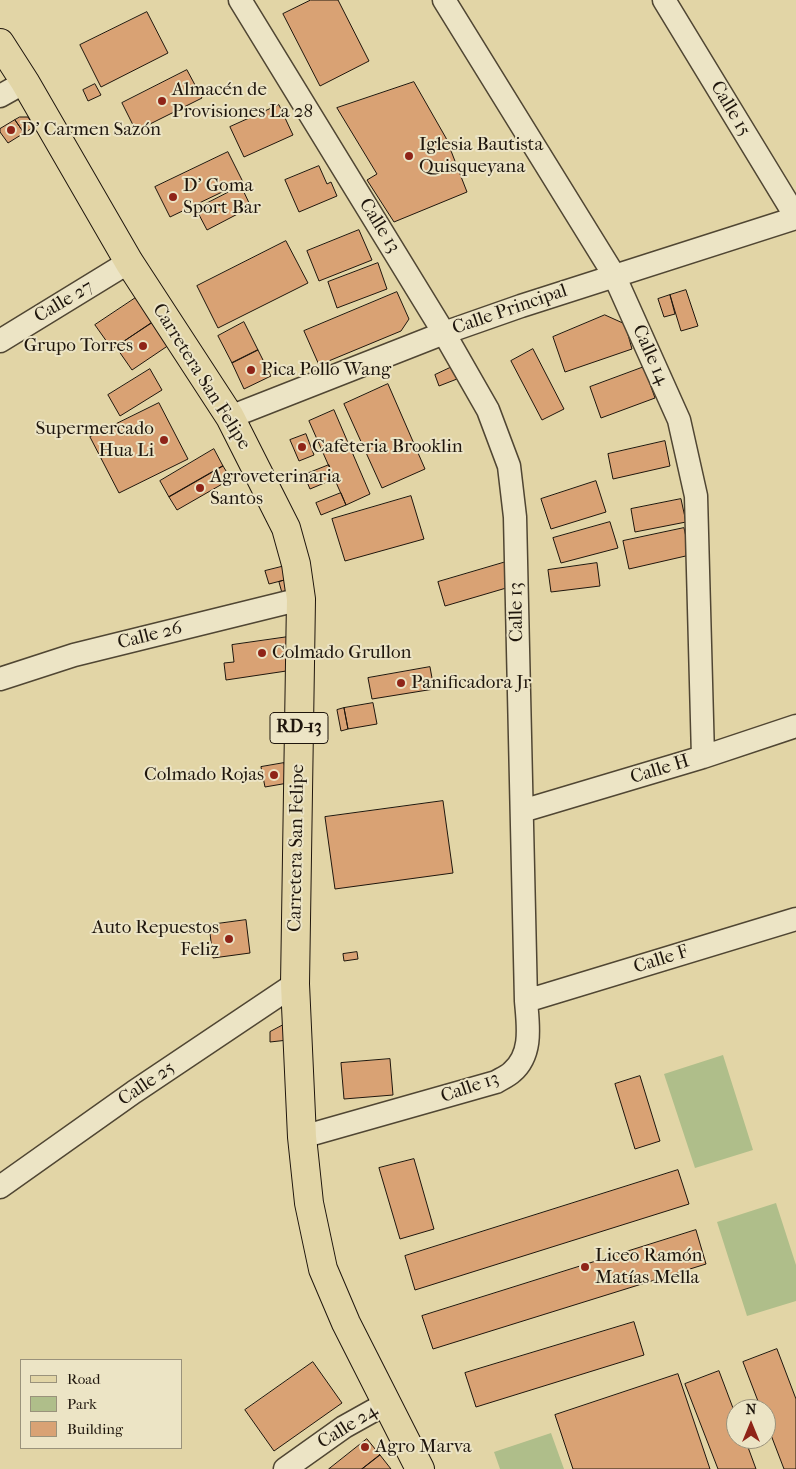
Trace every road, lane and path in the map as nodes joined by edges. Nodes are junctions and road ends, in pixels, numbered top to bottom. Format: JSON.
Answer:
{"nodes":[{"id":1,"x":240,"y":0,"type":"edge"},
{"id":2,"x":444,"y":0,"type":"edge"},
{"id":3,"x":664,"y":0,"type":"edge"},
{"id":4,"x":0,"y":42,"type":"edge"},
{"id":5,"x":25,"y":82,"type":"junction"},
{"id":6,"x":0,"y":96,"type":"edge"},
{"id":7,"x":796,"y":218,"type":"edge"},
{"id":8,"x":129,"y":262,"type":"junction"},
{"id":9,"x":614,"y":275,"type":"junction"},
{"id":10,"x":444,"y":333,"type":"junction"},
{"id":11,"x":0,"y":341,"type":"edge"},
{"id":12,"x":230,"y":417,"type":"junction"},
{"id":13,"x":301,"y":599,"type":"junction"},
{"id":14,"x":0,"y":679,"type":"edge"},
{"id":15,"x":796,"y":726,"type":"edge"},
{"id":16,"x":703,"y":757,"type":"junction"},
{"id":17,"x":522,"y":811,"type":"junction"},
{"id":18,"x":794,"y":925,"type":"edge"},
{"id":19,"x":295,"y":984,"type":"junction"},
{"id":20,"x":526,"y":1002,"type":"junction"},
{"id":21,"x":302,"y":1137,"type":"junction"},
{"id":22,"x":0,"y":1187,"type":"edge"},
{"id":23,"x":387,"y":1403,"type":"junction"},
{"id":24,"x":285,"y":1469,"type":"edge"},
{"id":25,"x":420,"y":1469,"type":"edge"}],
"edges":[{"from":1,"to":10,"type":"street","name":"Calle 13"},
{"from":2,"to":9,"type":"street","name":"Calle 14"},
{"from":3,"to":7,"type":"street","name":"Calle 15"},
{"from":4,"to":5,"type":"main road","name":"Carretera San Felipe","number":"RD-13"},
{"from":5,"to":6,"type":"street"},
{"from":5,"to":8,"type":"main road","name":"Carretera San Felipe","number":"RD-13"},
{"from":7,"to":9,"type":"street","name":"Calle Principal"},
{"from":8,"to":11,"type":"street","name":"Calle 27"},
{"from":8,"to":12,"type":"main road","name":"Carretera San Felipe","number":"RD-13"},
{"from":9,"to":10,"type":"street","name":"Calle Principal"},
{"from":9,"to":16,"type":"street","name":"Calle 14"},
{"from":10,"to":12,"type":"street","name":"Calle Principal"},
{"from":10,"to":17,"type":"street","name":"Calle 13"},
{"from":12,"to":13,"type":"main road","name":"Carretera San Felipe","number":"RD-13"},
{"from":13,"to":14,"type":"street","name":"Calle 26"},
{"from":13,"to":19,"type":"main road","name":"Carretera San Felipe","number":"RD-13"},
{"from":15,"to":16,"type":"street","name":"Calle H"},
{"from":16,"to":17,"type":"street","name":"Calle H"},
{"from":17,"to":20,"type":"street","name":"Calle 13"},
{"from":18,"to":20,"type":"street","name":"Calle F"},
{"from":19,"to":21,"type":"main road","name":"Carretera San Felipe","number":"RD-13"},
{"from":19,"to":22,"type":"street","name":"Calle 25"},
{"from":20,"to":21,"type":"street","name":"Calle 13"},
{"from":21,"to":23,"type":"main road","name":"Carretera San Felipe","number":"RD-13"},
{"from":23,"to":24,"type":"street","name":"Calle 24"},
{"from":23,"to":25,"type":"main road","name":"Carretera San Felipe","number":"RD-13"}]}
